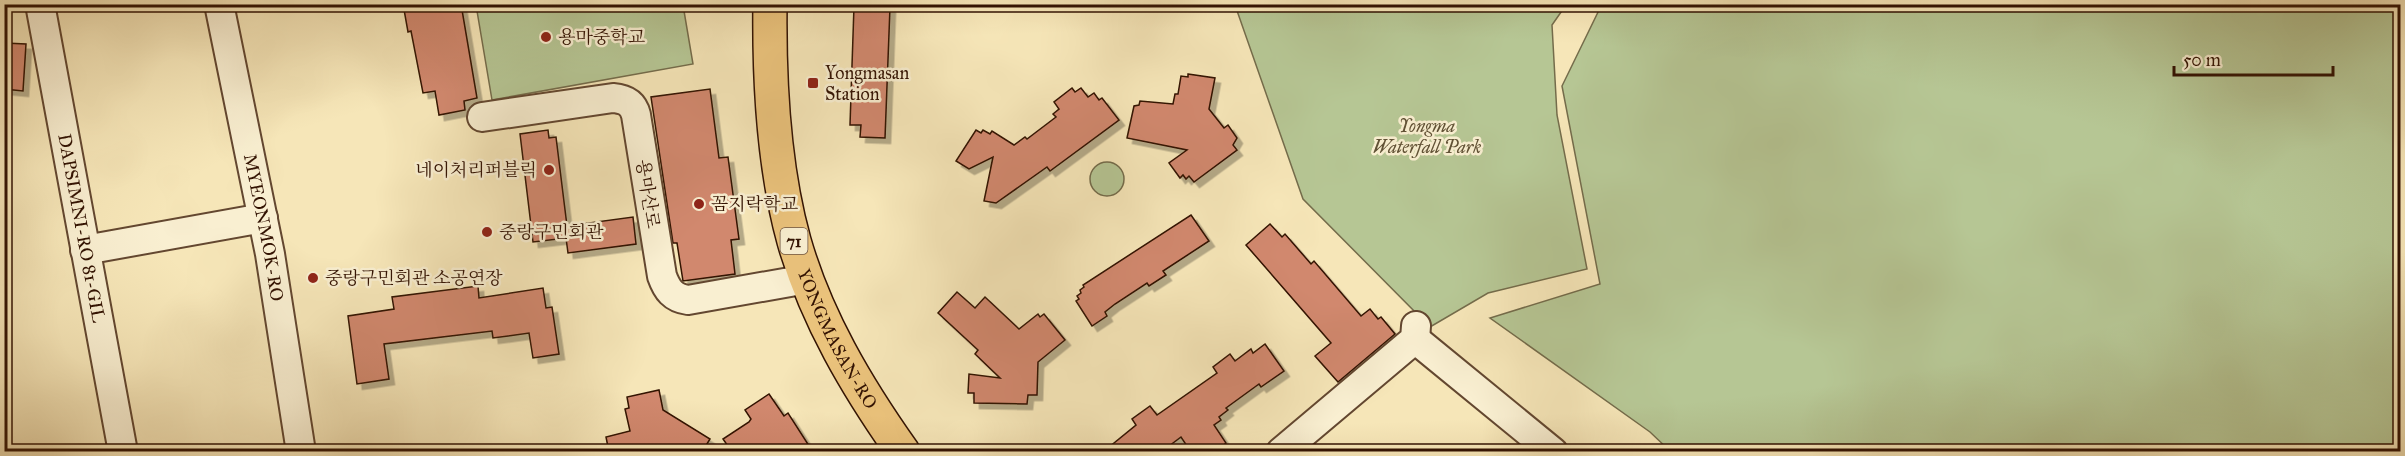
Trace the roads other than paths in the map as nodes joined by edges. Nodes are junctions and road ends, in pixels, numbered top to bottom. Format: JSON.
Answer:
{"nodes":[{"id":1,"x":40,"y":4,"type":"edge"},
{"id":2,"x":219,"y":4,"type":"edge"},
{"id":3,"x":771,"y":4,"type":"edge"},
{"id":4,"x":482,"y":117,"type":"dead end"},
{"id":5,"x":263,"y":218,"type":"junction"},
{"id":6,"x":85,"y":250,"type":"junction"},
{"id":7,"x":807,"y":279,"type":"junction"},
{"id":8,"x":123,"y":452,"type":"edge"},
{"id":9,"x":301,"y":452,"type":"edge"},
{"id":10,"x":903,"y":452,"type":"edge"},
{"id":11,"x":1281,"y":452,"type":"edge"},
{"id":12,"x":1553,"y":452,"type":"edge"}],
"edges":[{"from":1,"to":6,"type":"street","name":"DAPSIMNI-RO 81-GIL"},
{"from":2,"to":5,"type":"street","name":"MYEONMOK-RO"},
{"from":3,"to":7,"type":"main road","name":"YONGMASAN-RO","number":"71"},
{"from":4,"to":7,"type":"street","name":"용마산로"},
{"from":5,"to":6,"type":"street"},
{"from":5,"to":9,"type":"street","name":"MYEONMOK-RO"},
{"from":6,"to":8,"type":"street","name":"DAPSIMNI-RO 81-GIL"},
{"from":7,"to":10,"type":"main road","name":"YONGMASAN-RO","number":"71"},
{"from":11,"to":12,"type":"street"}]}
